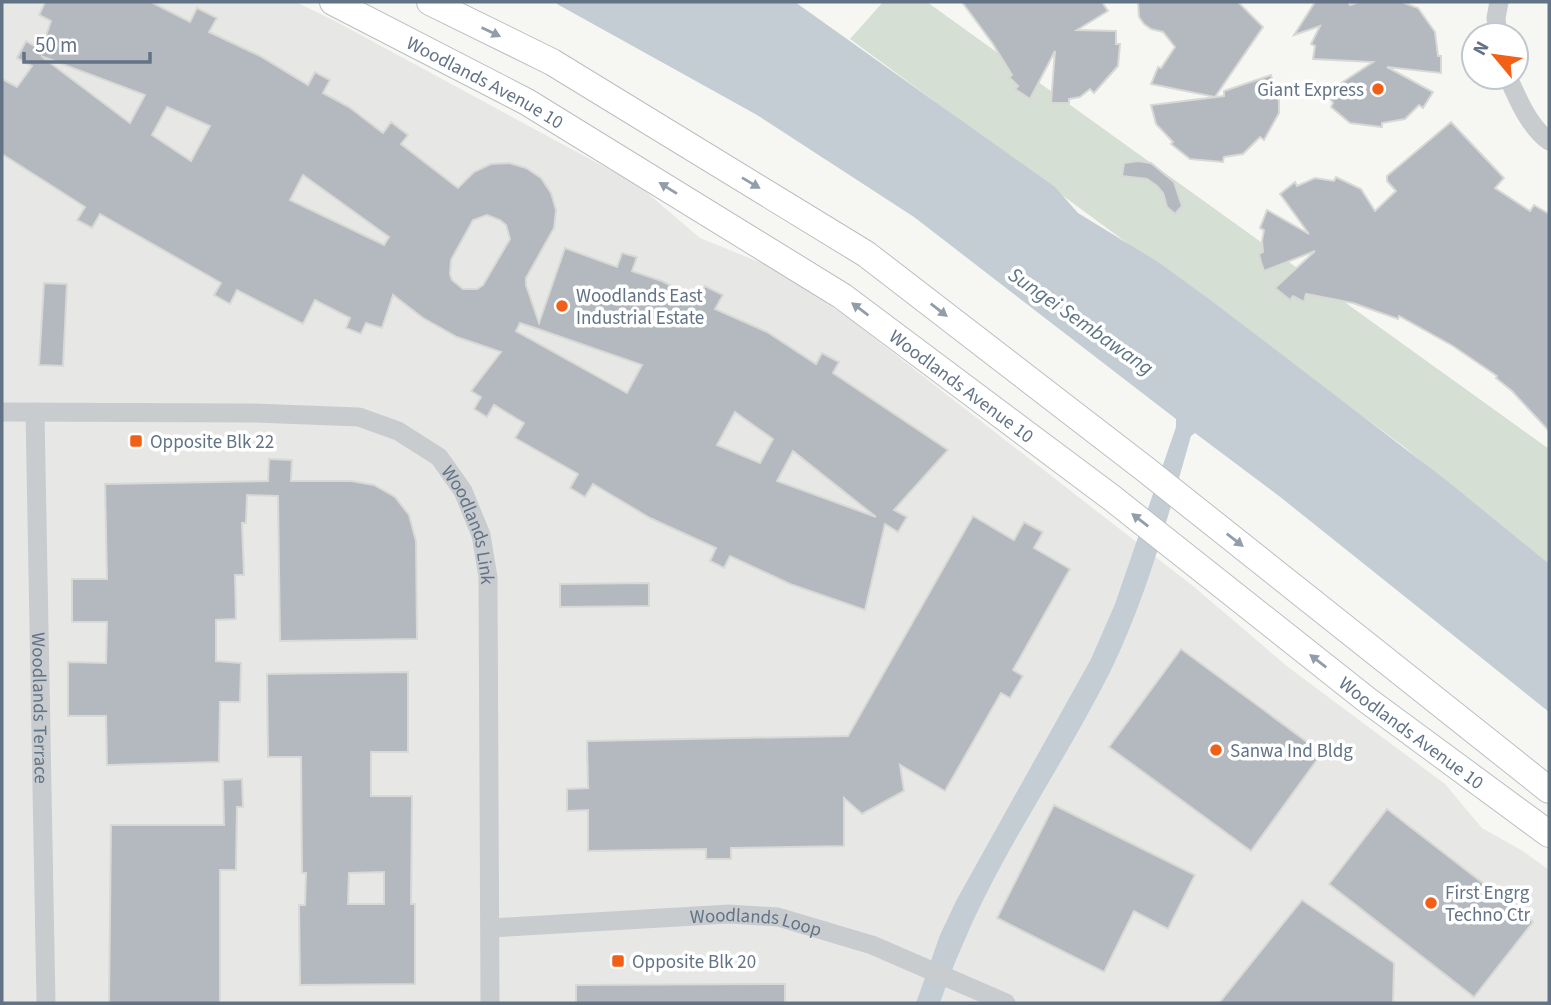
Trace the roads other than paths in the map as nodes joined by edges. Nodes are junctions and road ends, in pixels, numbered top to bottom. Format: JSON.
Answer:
{"nodes":[{"id":1,"x":333,"y":2,"type":"edge"},
{"id":2,"x":430,"y":2,"type":"edge"},
{"id":3,"x":1499,"y":2,"type":"edge"},
{"id":4,"x":1496,"y":21,"type":"edge"},
{"id":5,"x":1514,"y":91,"type":"edge"},
{"id":6,"x":1549,"y":141,"type":"edge"},
{"id":7,"x":2,"y":412,"type":"edge"},
{"id":8,"x":35,"y":412,"type":"junction"},
{"id":9,"x":1549,"y":790,"type":"edge"},
{"id":10,"x":1549,"y":834,"type":"edge"},
{"id":11,"x":491,"y":928,"type":"junction"},
{"id":12,"x":46,"y":1003,"type":"edge"},
{"id":13,"x":490,"y":1003,"type":"edge"},
{"id":14,"x":1006,"y":1003,"type":"edge"}],
"edges":[{"from":10,"to":1,"type":"main road","name":"Woodlands Avenue 10","one_way":true},
{"from":2,"to":9,"type":"main road","name":"Woodlands Avenue 10","one_way":true},
{"from":3,"to":4,"type":"street"},
{"from":5,"to":6,"type":"street"},
{"from":7,"to":8,"type":"street","name":"Woodlands Link"},
{"from":8,"to":11,"type":"street","name":"Woodlands Link"},
{"from":8,"to":12,"type":"street","name":"Woodlands Terrace"},
{"from":11,"to":13,"type":"street","name":"Woodlands Link"},
{"from":11,"to":14,"type":"street","name":"Woodlands Loop"}]}
